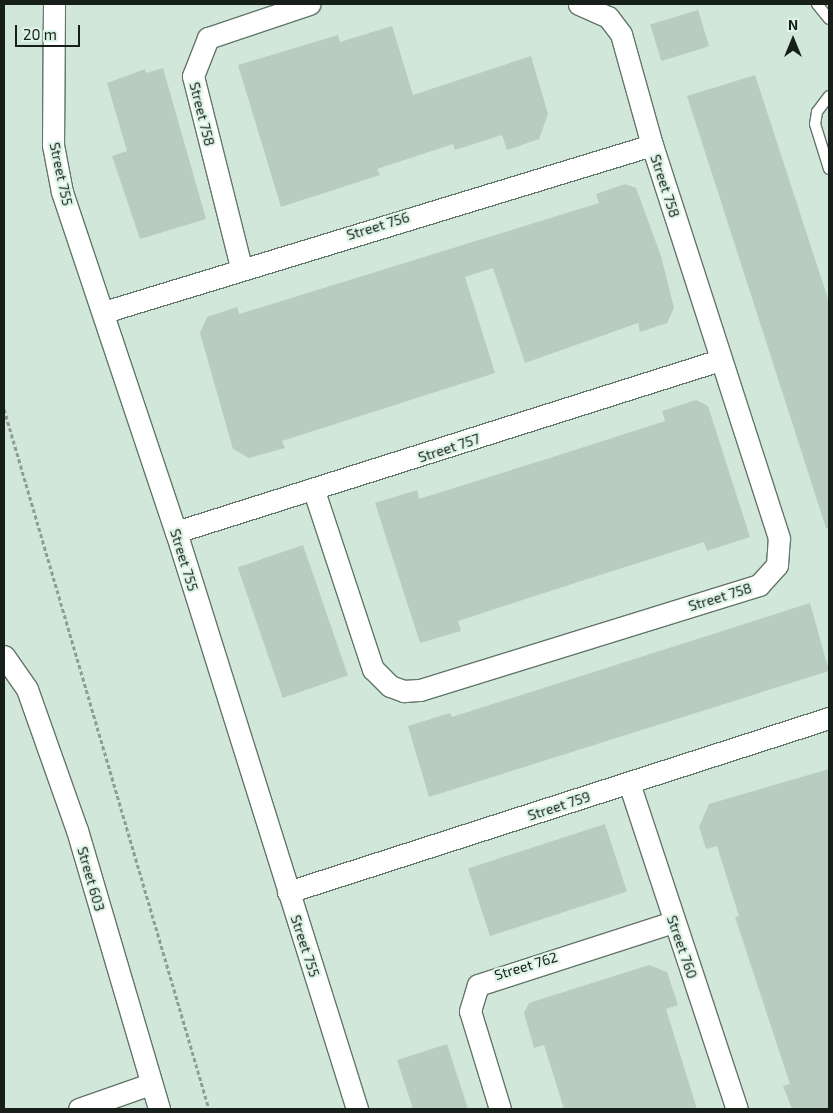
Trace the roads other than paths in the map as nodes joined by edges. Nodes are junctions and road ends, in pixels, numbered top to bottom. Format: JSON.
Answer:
{"nodes":[{"id":1,"x":54,"y":4,"type":"edge"},
{"id":2,"x":309,"y":4,"type":"edge"},
{"id":3,"x":579,"y":4,"type":"edge"},
{"id":4,"x":817,"y":4,"type":"edge"},
{"id":5,"x":829,"y":19,"type":"edge"},
{"id":6,"x":829,"y":96,"type":"edge"},
{"id":7,"x":652,"y":145,"type":"junction"},
{"id":8,"x":829,"y":169,"type":"edge"},
{"id":9,"x":241,"y":267,"type":"junction"},
{"id":10,"x":104,"y":312,"type":"junction"},
{"id":11,"x":720,"y":360,"type":"junction"},
{"id":12,"x":314,"y":491,"type":"junction"},
{"id":13,"x":176,"y":532,"type":"junction"},
{"id":14,"x":4,"y":656,"type":"edge"},
{"id":15,"x":829,"y":718,"type":"edge"},
{"id":16,"x":629,"y":783,"type":"junction"},
{"id":17,"x":288,"y":892,"type":"junction"},
{"id":18,"x":673,"y":922,"type":"junction"},
{"id":19,"x":150,"y":1084,"type":"junction"},
{"id":20,"x":79,"y":1109,"type":"edge"},
{"id":21,"x":158,"y":1109,"type":"edge"},
{"id":22,"x":357,"y":1109,"type":"edge"},
{"id":23,"x":500,"y":1109,"type":"edge"},
{"id":24,"x":737,"y":1109,"type":"edge"}],
"edges":[{"from":1,"to":10,"type":"street","name":"Street 755"},
{"from":2,"to":9,"type":"street","name":"Street 758"},
{"from":3,"to":7,"type":"street","name":"Street 758"},
{"from":4,"to":5,"type":"lane"},
{"from":6,"to":8,"type":"lane"},
{"from":7,"to":9,"type":"street","name":"Street 756"},
{"from":7,"to":11,"type":"street","name":"Street 758"},
{"from":9,"to":10,"type":"street","name":"Street 756"},
{"from":10,"to":13,"type":"street","name":"Street 755"},
{"from":11,"to":12,"type":"street","name":"Street 757"},
{"from":11,"to":12,"type":"street","name":"Street 758"},
{"from":12,"to":13,"type":"street","name":"Street 757"},
{"from":13,"to":17,"type":"street","name":"Street 755"},
{"from":14,"to":19,"type":"street","name":"Street 603"},
{"from":15,"to":16,"type":"street","name":"Street 759"},
{"from":16,"to":17,"type":"street","name":"Street 759"},
{"from":16,"to":18,"type":"street","name":"Street 760"},
{"from":17,"to":22,"type":"street","name":"Street 755"},
{"from":18,"to":23,"type":"street","name":"Street 762"},
{"from":18,"to":24,"type":"street","name":"Street 760"},
{"from":19,"to":20,"type":"street"},
{"from":19,"to":21,"type":"street","name":"Street 603"}]}
